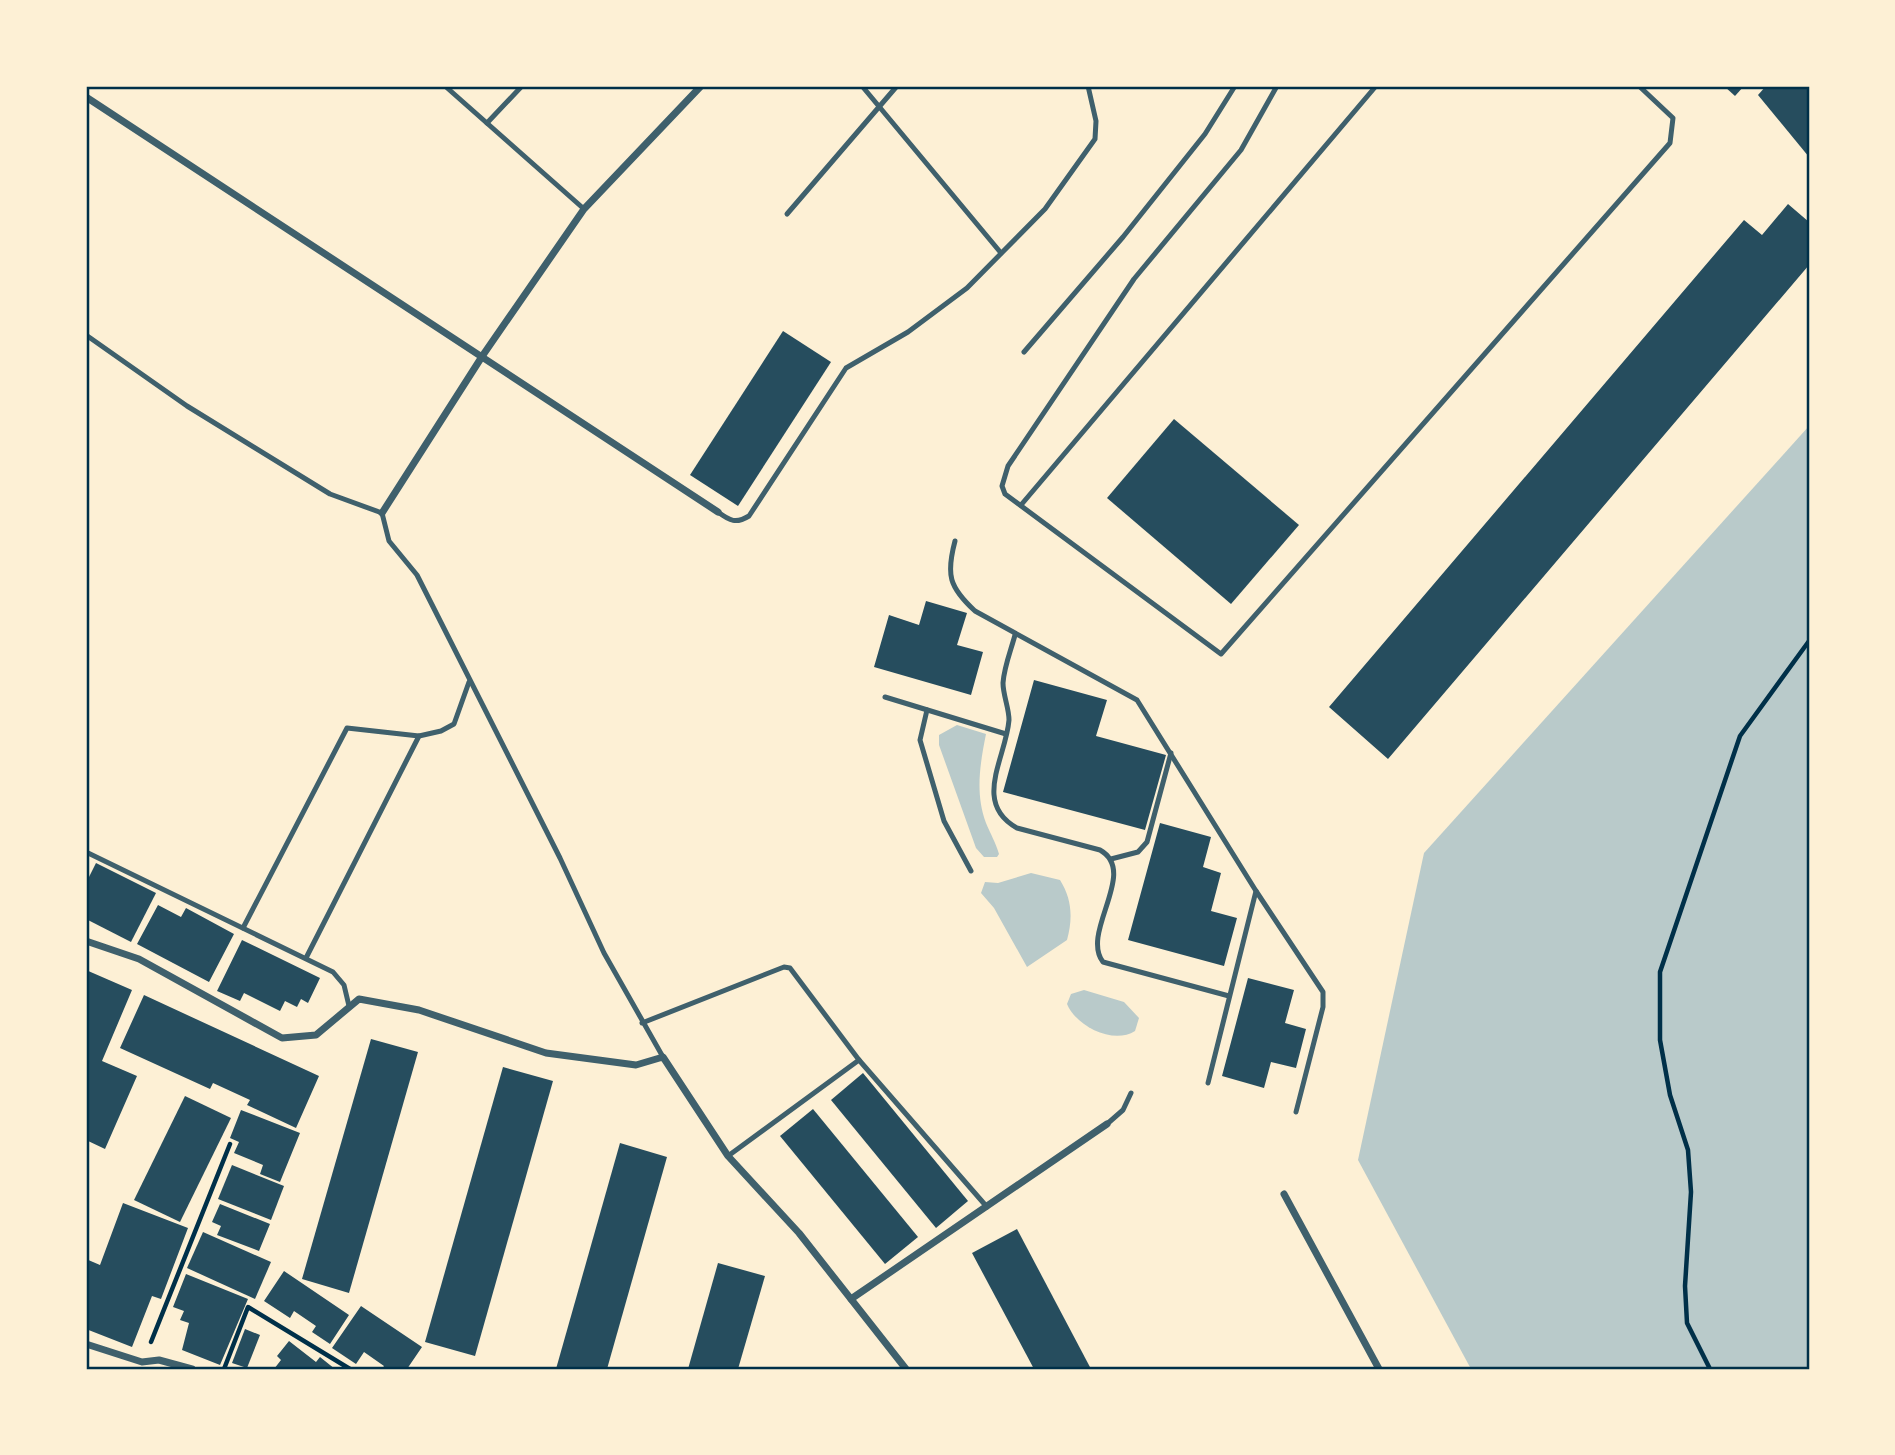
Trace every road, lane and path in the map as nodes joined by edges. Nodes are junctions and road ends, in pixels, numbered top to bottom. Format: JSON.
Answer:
{"nodes":[{"id":1,"x":445,"y":86,"type":"edge"},
{"id":2,"x":522,"y":86,"type":"edge"},
{"id":3,"x":701,"y":86,"type":"edge"},
{"id":4,"x":862,"y":86,"type":"edge"},
{"id":5,"x":897,"y":86,"type":"edge"},
{"id":6,"x":1088,"y":86,"type":"edge"},
{"id":7,"x":1235,"y":86,"type":"edge"},
{"id":8,"x":1277,"y":86,"type":"edge"},
{"id":9,"x":1376,"y":86,"type":"edge"},
{"id":10,"x":1639,"y":86,"type":"edge"},
{"id":11,"x":86,"y":97,"type":"edge"},
{"id":12,"x":878,"y":108,"type":"junction"},
{"id":13,"x":487,"y":123,"type":"junction"},
{"id":14,"x":584,"y":209,"type":"junction"},
{"id":15,"x":787,"y":214,"type":"dead end"},
{"id":16,"x":1001,"y":253,"type":"junction"},
{"id":17,"x":86,"y":335,"type":"edge"},
{"id":18,"x":1024,"y":352,"type":"dead end"},
{"id":19,"x":483,"y":355,"type":"junction"},
{"id":20,"x":1021,"y":505,"type":"junction"},
{"id":21,"x":718,"y":512,"type":"joint"},
{"id":22,"x":383,"y":513,"type":"junction"},
{"id":23,"x":955,"y":541,"type":"dead end"},
{"id":24,"x":1015,"y":635,"type":"junction"},
{"id":25,"x":1809,"y":641,"type":"edge"},
{"id":26,"x":469,"y":682,"type":"junction"},
{"id":27,"x":885,"y":697,"type":"dead end"},
{"id":28,"x":927,"y":710,"type":"junction"},
{"id":29,"x":1006,"y":734,"type":"junction"},
{"id":30,"x":419,"y":736,"type":"junction"},
{"id":31,"x":1171,"y":753,"type":"junction"},
{"id":32,"x":86,"y":852,"type":"edge"},
{"id":33,"x":1111,"y":859,"type":"junction"},
{"id":34,"x":971,"y":871,"type":"dead end"},
{"id":35,"x":1256,"y":891,"type":"junction"},
{"id":36,"x":243,"y":928,"type":"junction"},
{"id":37,"x":86,"y":941,"type":"edge"},
{"id":38,"x":306,"y":958,"type":"junction"},
{"id":39,"x":1229,"y":996,"type":"junction"},
{"id":40,"x":349,"y":1006,"type":"junction"},
{"id":41,"x":642,"y":1023,"type":"junction"},
{"id":42,"x":663,"y":1058,"type":"junction"},
{"id":43,"x":859,"y":1060,"type":"junction"},
{"id":44,"x":1208,"y":1083,"type":"dead end"},
{"id":45,"x":1131,"y":1093,"type":"dead end"},
{"id":46,"x":1296,"y":1112,"type":"dead end"},
{"id":47,"x":1107,"y":1124,"type":"joint"},
{"id":48,"x":230,"y":1144,"type":"dead end"},
{"id":49,"x":728,"y":1156,"type":"junction"},
{"id":50,"x":1284,"y":1194,"type":"dead end"},
{"id":51,"x":987,"y":1207,"type":"junction"},
{"id":52,"x":851,"y":1299,"type":"junction"},
{"id":53,"x":160,"y":1320,"type":"dead end"},
{"id":54,"x":86,"y":1344,"type":"edge"},
{"id":55,"x":192,"y":1369,"type":"edge"},
{"id":56,"x":224,"y":1369,"type":"edge"},
{"id":57,"x":350,"y":1369,"type":"edge"},
{"id":58,"x":906,"y":1369,"type":"edge"},
{"id":59,"x":1380,"y":1369,"type":"edge"},
{"id":60,"x":1710,"y":1369,"type":"edge"}],
"edges":[{"from":1,"to":13,"type":"lane"},
{"from":2,"to":13,"type":"lane"},
{"from":3,"to":14,"type":"street"},
{"from":4,"to":12,"type":"lane"},
{"from":5,"to":12,"type":"lane"},
{"from":6,"to":16,"type":"lane"},
{"from":7,"to":18,"type":"lane"},
{"from":8,"to":20,"type":"lane"},
{"from":9,"to":20,"type":"lane"},
{"from":10,"to":20,"type":"lane"},
{"from":11,"to":19,"type":"street"},
{"from":12,"to":15,"type":"lane"},
{"from":12,"to":16,"type":"lane"},
{"from":13,"to":14,"type":"lane"},
{"from":14,"to":19,"type":"street"},
{"from":16,"to":21,"type":"lane"},
{"from":17,"to":22,"type":"lane"},
{"from":19,"to":21,"type":"street"},
{"from":19,"to":22,"type":"street"},
{"from":22,"to":26,"type":"lane"},
{"from":23,"to":24,"type":"lane"},
{"from":24,"to":29,"type":"lane"},
{"from":24,"to":31,"type":"lane"},
{"from":25,"to":60,"type":"path"},
{"from":26,"to":30,"type":"lane"},
{"from":26,"to":41,"type":"lane"},
{"from":27,"to":28,"type":"lane"},
{"from":28,"to":29,"type":"lane"},
{"from":28,"to":34,"type":"lane"},
{"from":29,"to":33,"type":"lane"},
{"from":30,"to":36,"type":"lane"},
{"from":30,"to":38,"type":"lane"},
{"from":31,"to":33,"type":"lane"},
{"from":31,"to":35,"type":"lane"},
{"from":32,"to":36,"type":"lane"},
{"from":33,"to":39,"type":"lane"},
{"from":35,"to":39,"type":"lane"},
{"from":35,"to":46,"type":"lane"},
{"from":36,"to":38,"type":"lane"},
{"from":37,"to":40,"type":"street"},
{"from":38,"to":40,"type":"lane"},
{"from":39,"to":44,"type":"lane"},
{"from":40,"to":42,"type":"street"},
{"from":41,"to":42,"type":"lane"},
{"from":41,"to":43,"type":"lane"},
{"from":42,"to":49,"type":"street"},
{"from":43,"to":49,"type":"lane"},
{"from":43,"to":51,"type":"lane"},
{"from":45,"to":47,"type":"lane"},
{"from":47,"to":51,"type":"street"},
{"from":48,"to":53,"type":"path"},
{"from":49,"to":52,"type":"street"},
{"from":50,"to":59,"type":"street"},
{"from":51,"to":52,"type":"street"},
{"from":52,"to":58,"type":"street"},
{"from":54,"to":55,"type":"street"},
{"from":56,"to":57,"type":"path"}]}
